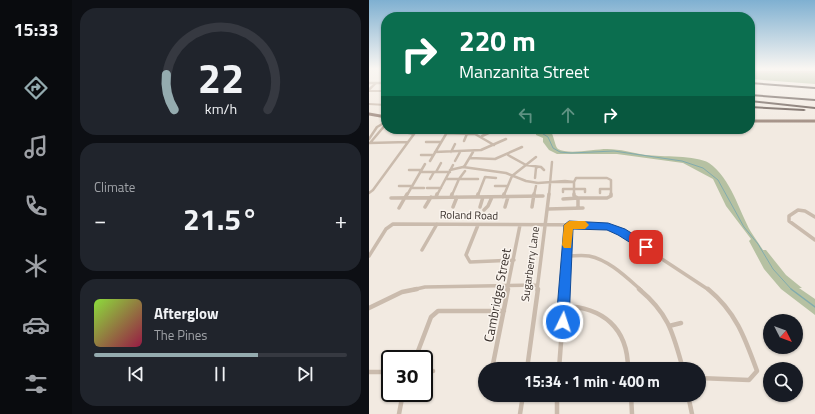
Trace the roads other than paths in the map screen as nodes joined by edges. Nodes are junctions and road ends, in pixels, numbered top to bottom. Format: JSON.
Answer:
{"nodes":[{"id":1,"x":369,"y":90,"type":"edge"},
{"id":2,"x":381,"y":91,"type":"edge"},
{"id":3,"x":755,"y":95,"type":"edge"},
{"id":4,"x":815,"y":100,"type":"edge"},
{"id":5,"x":755,"y":101,"type":"edge"},
{"id":6,"x":755,"y":102,"type":"edge"},
{"id":7,"x":369,"y":104,"type":"edge"},
{"id":8,"x":815,"y":104,"type":"edge"},
{"id":9,"x":381,"y":105,"type":"edge"},
{"id":10,"x":755,"y":107,"type":"edge"},
{"id":11,"x":802,"y":109,"type":"junction"},
{"id":12,"x":815,"y":109,"type":"edge"},
{"id":13,"x":369,"y":114,"type":"edge"},
{"id":14,"x":381,"y":115,"type":"edge"},
{"id":15,"x":755,"y":121,"type":"edge"},
{"id":16,"x":815,"y":121,"type":"edge"},
{"id":17,"x":381,"y":125,"type":"edge"},
{"id":18,"x":381,"y":128,"type":"edge"},
{"id":19,"x":414,"y":134,"type":"edge"},
{"id":20,"x":446,"y":134,"type":"edge"},
{"id":21,"x":467,"y":134,"type":"edge"},
{"id":22,"x":475,"y":134,"type":"edge"},
{"id":23,"x":486,"y":134,"type":"edge"},
{"id":24,"x":481,"y":136,"type":"junction"},
{"id":25,"x":369,"y":139,"type":"edge"},
{"id":26,"x":507,"y":139,"type":"dead end"},
{"id":27,"x":464,"y":141,"type":"dead end"},
{"id":28,"x":408,"y":142,"type":"junction"},
{"id":29,"x":426,"y":142,"type":"dead end"},
{"id":30,"x":441,"y":142,"type":"junction"},
{"id":31,"x":369,"y":143,"type":"edge"},
{"id":32,"x":455,"y":144,"type":"dead end"},
{"id":33,"x":494,"y":145,"type":"junction"},
{"id":34,"x":522,"y":147,"type":"dead end"},
{"id":35,"x":451,"y":152,"type":"junction"},
{"id":36,"x":460,"y":152,"type":"junction"},
{"id":37,"x":473,"y":152,"type":"junction"},
{"id":38,"x":434,"y":154,"type":"junction"},
{"id":39,"x":421,"y":155,"type":"dead end"},
{"id":40,"x":507,"y":155,"type":"junction"},
{"id":41,"x":536,"y":157,"type":"dead end"},
{"id":42,"x":471,"y":158,"type":"junction"},
{"id":43,"x":430,"y":161,"type":"dead end"},
{"id":44,"x":455,"y":161,"type":"dead end"},
{"id":45,"x":552,"y":162,"type":"dead end"},
{"id":46,"x":425,"y":164,"type":"dead end"},
{"id":47,"x":441,"y":164,"type":"dead end"},
{"id":48,"x":453,"y":165,"type":"dead end"},
{"id":49,"x":527,"y":165,"type":"junction"},
{"id":50,"x":538,"y":166,"type":"junction"},
{"id":51,"x":463,"y":167,"type":"junction"},
{"id":52,"x":409,"y":170,"type":"dead end"},
{"id":53,"x":544,"y":170,"type":"dead end"},
{"id":54,"x":421,"y":171,"type":"junction"},
{"id":55,"x":450,"y":171,"type":"junction"},
{"id":56,"x":435,"y":172,"type":"junction"},
{"id":57,"x":465,"y":172,"type":"dead end"},
{"id":58,"x":488,"y":174,"type":"dead end"},
{"id":59,"x":512,"y":176,"type":"junction"},
{"id":60,"x":486,"y":177,"type":"junction"},
{"id":61,"x":495,"y":178,"type":"dead end"},
{"id":62,"x":535,"y":178,"type":"dead end"},
{"id":63,"x":430,"y":179,"type":"dead end"},
{"id":64,"x":446,"y":179,"type":"junction"},
{"id":65,"x":459,"y":179,"type":"junction"},
{"id":66,"x":478,"y":179,"type":"dead end"},
{"id":67,"x":574,"y":182,"type":"junction"},
{"id":68,"x":552,"y":183,"type":"junction"},
{"id":69,"x":399,"y":186,"type":"dead end"},
{"id":70,"x":495,"y":186,"type":"dead end"},
{"id":71,"x":507,"y":186,"type":"junction"},
{"id":72,"x":536,"y":186,"type":"dead end"},
{"id":73,"x":411,"y":187,"type":"junction"},
{"id":74,"x":441,"y":188,"type":"junction"},
{"id":75,"x":574,"y":189,"type":"junction"},
{"id":76,"x":585,"y":189,"type":"dead end"},
{"id":77,"x":600,"y":189,"type":"dead end"},
{"id":78,"x":611,"y":189,"type":"junction"},
{"id":79,"x":369,"y":192,"type":"edge"},
{"id":80,"x":563,"y":192,"type":"dead end"},
{"id":81,"x":533,"y":196,"type":"junction"},
{"id":82,"x":543,"y":196,"type":"dead end"},
{"id":83,"x":431,"y":197,"type":"junction"},
{"id":84,"x":436,"y":197,"type":"junction"},
{"id":85,"x":451,"y":197,"type":"junction"},
{"id":86,"x":457,"y":197,"type":"junction"},
{"id":87,"x":477,"y":197,"type":"junction"},
{"id":88,"x":483,"y":197,"type":"junction"},
{"id":89,"x":492,"y":197,"type":"junction"},
{"id":90,"x":503,"y":197,"type":"junction"},
{"id":91,"x":508,"y":197,"type":"junction"},
{"id":92,"x":391,"y":198,"type":"dead end"},
{"id":93,"x":405,"y":198,"type":"junction"},
{"id":94,"x":578,"y":198,"type":"junction"},
{"id":95,"x":563,"y":199,"type":"dead end"},
{"id":96,"x":425,"y":207,"type":"dead end"},
{"id":97,"x":453,"y":207,"type":"dead end"},
{"id":98,"x":479,"y":207,"type":"dead end"},
{"id":99,"x":505,"y":207,"type":"dead end"},
{"id":100,"x":531,"y":207,"type":"dead end"},
{"id":101,"x":399,"y":208,"type":"dead end"},
{"id":102,"x":578,"y":208,"type":"junction"},
{"id":103,"x":583,"y":208,"type":"dead end"},
{"id":104,"x":547,"y":209,"type":"junction"},
{"id":105,"x":484,"y":210,"type":"dead end"},
{"id":106,"x":815,"y":217,"type":"edge"},
{"id":107,"x":437,"y":224,"type":"junction"},
{"id":108,"x":478,"y":225,"type":"junction"},
{"id":109,"x":520,"y":225,"type":"junction"},
{"id":110,"x":546,"y":225,"type":"junction"},
{"id":111,"x":569,"y":225,"type":"junction"},
{"id":112,"x":815,"y":240,"type":"edge"},
{"id":113,"x":422,"y":250,"type":"dead end"},
{"id":114,"x":369,"y":256,"type":"edge"},
{"id":115,"x":567,"y":256,"type":"junction"},
{"id":116,"x":514,"y":260,"type":"junction"},
{"id":117,"x":509,"y":285,"type":"junction"},
{"id":118,"x":537,"y":285,"type":"junction"},
{"id":119,"x":563,"y":306,"type":"junction"},
{"id":120,"x":369,"y":308,"type":"edge"},
{"id":121,"x":505,"y":311,"type":"junction"},
{"id":122,"x":681,"y":323,"type":"dead end"},
{"id":123,"x":669,"y":326,"type":"junction"},
{"id":124,"x":418,"y":350,"type":"edge"},
{"id":125,"x":494,"y":362,"type":"edge"},
{"id":126,"x":528,"y":362,"type":"edge"},
{"id":127,"x":559,"y":362,"type":"edge"},
{"id":128,"x":628,"y":362,"type":"edge"},
{"id":129,"x":681,"y":362,"type":"edge"},
{"id":130,"x":369,"y":372,"type":"edge"},
{"id":131,"x":381,"y":372,"type":"edge"},
{"id":132,"x":706,"y":378,"type":"edge"},
{"id":133,"x":401,"y":402,"type":"edge"},
{"id":134,"x":522,"y":402,"type":"edge"},
{"id":135,"x":557,"y":402,"type":"edge"},
{"id":136,"x":631,"y":402,"type":"edge"},
{"id":137,"x":689,"y":402,"type":"edge"},
{"id":138,"x":399,"y":414,"type":"edge"},
{"id":139,"x":521,"y":414,"type":"edge"},
{"id":140,"x":557,"y":414,"type":"edge"},
{"id":141,"x":632,"y":414,"type":"edge"},
{"id":142,"x":692,"y":414,"type":"edge"}],
"edges":[{"from":1,"to":2,"type":"street"},
{"from":3,"to":4,"type":"highway"},
{"from":5,"to":8,"type":"highway"},
{"from":6,"to":11,"type":"highway"},
{"from":7,"to":9,"type":"street"},
{"from":10,"to":11,"type":"highway"},
{"from":11,"to":12,"type":"highway"},
{"from":13,"to":14,"type":"main road"},
{"from":15,"to":16,"type":"main road"},
{"from":17,"to":25,"type":"street"},
{"from":18,"to":31,"type":"street"},
{"from":19,"to":28,"type":"street"},
{"from":20,"to":30,"type":"street"},
{"from":21,"to":27,"type":"street"},
{"from":22,"to":24,"type":"street"},
{"from":23,"to":24,"type":"street"},
{"from":24,"to":33,"type":"street"},
{"from":26,"to":33,"type":"street"},
{"from":28,"to":31,"type":"street"},
{"from":28,"to":79,"type":"street"},
{"from":29,"to":30,"type":"street"},
{"from":30,"to":38,"type":"street"},
{"from":32,"to":35,"type":"street"},
{"from":33,"to":37,"type":"street"},
{"from":34,"to":40,"type":"street"},
{"from":35,"to":36,"type":"street"},
{"from":35,"to":38,"type":"street"},
{"from":36,"to":37,"type":"street"},
{"from":36,"to":44,"type":"street"},
{"from":37,"to":42,"type":"street"},
{"from":38,"to":39,"type":"street"},
{"from":38,"to":43,"type":"street"},
{"from":40,"to":42,"type":"street"},
{"from":40,"to":49,"type":"street"},
{"from":41,"to":49,"type":"street"},
{"from":42,"to":51,"type":"street"},
{"from":45,"to":68,"type":"street","name":"Sugarberry Lane"},
{"from":46,"to":54,"type":"street"},
{"from":47,"to":56,"type":"street"},
{"from":48,"to":55,"type":"street"},
{"from":49,"to":50,"type":"street"},
{"from":49,"to":59,"type":"street"},
{"from":50,"to":53,"type":"street"},
{"from":50,"to":62,"type":"street"},
{"from":51,"to":55,"type":"street"},
{"from":51,"to":59,"type":"street"},
{"from":52,"to":54,"type":"street"},
{"from":54,"to":56,"type":"street"},
{"from":54,"to":73,"type":"street"},
{"from":55,"to":56,"type":"street"},
{"from":55,"to":64,"type":"street"},
{"from":56,"to":63,"type":"street"},
{"from":57,"to":65,"type":"street"},
{"from":58,"to":60,"type":"street"},
{"from":59,"to":68,"type":"street"},
{"from":59,"to":71,"type":"street"},
{"from":60,"to":61,"type":"street"},
{"from":60,"to":87,"type":"street"},
{"from":64,"to":65,"type":"street"},
{"from":64,"to":74,"type":"street"},
{"from":65,"to":66,"type":"street"},
{"from":65,"to":85,"type":"street"},
{"from":67,"to":68,"type":"street"},
{"from":67,"to":75,"type":"street"},
{"from":67,"to":78,"type":"street"},
{"from":68,"to":104,"type":"street","name":"Sugarberry Lane"},
{"from":69,"to":73,"type":"street"},
{"from":70,"to":71,"type":"street"},
{"from":71,"to":90,"type":"street"},
{"from":72,"to":81,"type":"street"},
{"from":73,"to":74,"type":"street"},
{"from":73,"to":93,"type":"street"},
{"from":74,"to":84,"type":"street"},
{"from":75,"to":76,"type":"street"},
{"from":75,"to":80,"type":"street"},
{"from":75,"to":94,"type":"street"},
{"from":77,"to":78,"type":"street"},
{"from":78,"to":94,"type":"street"},
{"from":81,"to":82,"type":"street"},
{"from":81,"to":91,"type":"street"},
{"from":81,"to":100,"type":"street"},
{"from":83,"to":84,"type":"street"},
{"from":83,"to":93,"type":"street"},
{"from":83,"to":96,"type":"street"},
{"from":84,"to":85,"type":"street"},
{"from":85,"to":86,"type":"street"},
{"from":86,"to":87,"type":"street"},
{"from":86,"to":97,"type":"street"},
{"from":87,"to":88,"type":"street"},
{"from":88,"to":89,"type":"street"},
{"from":88,"to":98,"type":"street"},
{"from":89,"to":90,"type":"street"},
{"from":89,"to":105,"type":"street"},
{"from":90,"to":91,"type":"street"},
{"from":91,"to":99,"type":"street"},
{"from":92,"to":93,"type":"street"},
{"from":93,"to":101,"type":"street"},
{"from":94,"to":95,"type":"street"},
{"from":94,"to":102,"type":"street"},
{"from":102,"to":103,"type":"street"},
{"from":102,"to":104,"type":"street"},
{"from":104,"to":110,"type":"street","name":"Sugarberry Lane"},
{"from":106,"to":112,"type":"street"},
{"from":107,"to":108,"type":"street","name":"Roland Road"},
{"from":107,"to":113,"type":"street"},
{"from":107,"to":114,"type":"street","name":"Roland Road"},
{"from":108,"to":109,"type":"street","name":"Roland Road"},
{"from":108,"to":116,"type":"street"},
{"from":109,"to":110,"type":"street","name":"Roland Road"},
{"from":109,"to":116,"type":"street","name":"Cambridge Street"},
{"from":110,"to":111,"type":"street","name":"Roland Road"},
{"from":110,"to":118,"type":"street","name":"Sugarberry Lane"},
{"from":111,"to":115,"type":"street"},
{"from":111,"to":132,"type":"street","name":"Roland Road"},
{"from":115,"to":119,"type":"street"},
{"from":115,"to":123,"type":"street"},
{"from":116,"to":117,"type":"street","name":"Cambridge Street"},
{"from":117,"to":118,"type":"street"},
{"from":117,"to":120,"type":"street"},
{"from":117,"to":121,"type":"street","name":"Cambridge Street"},
{"from":118,"to":126,"type":"street","name":"Sugarberry Lane"},
{"from":119,"to":127,"type":"street"},
{"from":119,"to":128,"type":"street"},
{"from":121,"to":124,"type":"street"},
{"from":121,"to":125,"type":"street","name":"Cambridge Street"},
{"from":122,"to":123,"type":"street"},
{"from":123,"to":129,"type":"street"},
{"from":130,"to":131,"type":"street"},
{"from":133,"to":138,"type":"street"},
{"from":134,"to":139,"type":"street"},
{"from":135,"to":140,"type":"street"},
{"from":136,"to":141,"type":"street"},
{"from":137,"to":142,"type":"street"}]}
